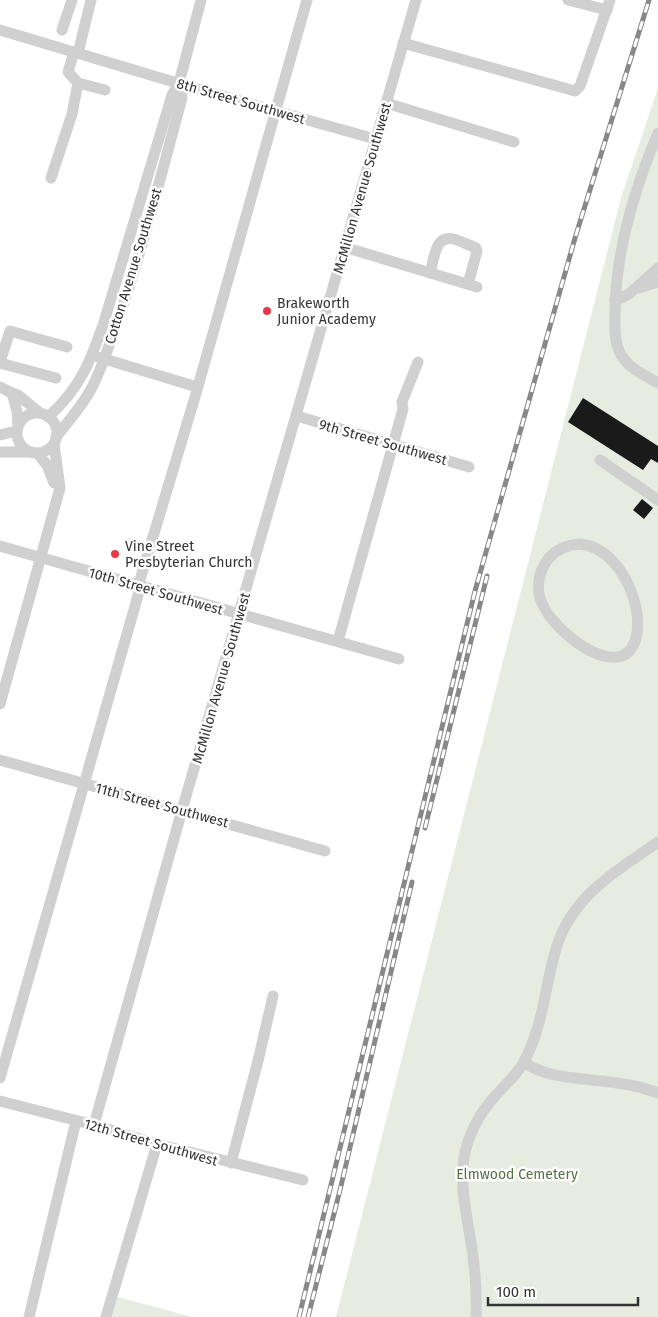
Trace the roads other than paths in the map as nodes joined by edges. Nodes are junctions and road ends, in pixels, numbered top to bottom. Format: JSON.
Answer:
{"nodes":[{"id":1,"x":72,"y":0,"type":"edge"},
{"id":2,"x":91,"y":0,"type":"edge"},
{"id":3,"x":201,"y":0,"type":"edge"},
{"id":4,"x":307,"y":0,"type":"edge"},
{"id":5,"x":416,"y":0,"type":"edge"},
{"id":6,"x":568,"y":0,"type":"edge"},
{"id":7,"x":608,"y":5,"type":"edge"},
{"id":8,"x":0,"y":30,"type":"edge"},
{"id":9,"x":62,"y":30,"type":"dead end"},
{"id":10,"x":403,"y":43,"type":"junction"},
{"id":11,"x":76,"y":52,"type":"junction"},
{"id":12,"x":78,"y":82,"type":"junction"},
{"id":13,"x":179,"y":83,"type":"junction"},
{"id":14,"x":105,"y":90,"type":"dead end"},
{"id":15,"x":386,"y":103,"type":"junction"},
{"id":16,"x":275,"y":111,"type":"junction"},
{"id":17,"x":658,"y":133,"type":"edge"},
{"id":18,"x":374,"y":139,"type":"junction"},
{"id":19,"x":514,"y":142,"type":"dead end"},
{"id":20,"x":51,"y":178,"type":"dead end"},
{"id":21,"x":344,"y":248,"type":"junction"},
{"id":22,"x":658,"y":268,"type":"edge"},
{"id":23,"x":430,"y":273,"type":"junction"},
{"id":24,"x":658,"y":282,"type":"edge"},
{"id":25,"x":629,"y":294,"type":"junction"},
{"id":26,"x":615,"y":301,"type":"junction"},
{"id":27,"x":67,"y":347,"type":"dead end"},
{"id":28,"x":99,"y":357,"type":"junction"},
{"id":29,"x":418,"y":362,"type":"dead end"},
{"id":30,"x":0,"y":363,"type":"edge"},
{"id":31,"x":56,"y":378,"type":"dead end"},
{"id":32,"x":657,"y":382,"type":"edge"},
{"id":33,"x":0,"y":387,"type":"edge"},
{"id":34,"x":197,"y":387,"type":"junction"},
{"id":35,"x":12,"y":393,"type":"junction"},
{"id":36,"x":44,"y":415,"type":"junction"},
{"id":37,"x":297,"y":416,"type":"junction"},
{"id":38,"x":17,"y":428,"type":"junction"},
{"id":39,"x":0,"y":435,"type":"edge"},
{"id":40,"x":55,"y":440,"type":"junction"},
{"id":41,"x":392,"y":444,"type":"junction"},
{"id":42,"x":0,"y":452,"type":"edge"},
{"id":43,"x":34,"y":452,"type":"junction"},
{"id":44,"x":600,"y":460,"type":"dead end"},
{"id":45,"x":469,"y":467,"type":"dead end"},
{"id":46,"x":58,"y":494,"type":"junction"},
{"id":47,"x":658,"y":500,"type":"edge"},
{"id":48,"x":0,"y":546,"type":"edge"},
{"id":49,"x":41,"y":558,"type":"junction"},
{"id":50,"x":140,"y":586,"type":"junction"},
{"id":51,"x":239,"y":614,"type":"junction"},
{"id":52,"x":649,"y":616,"type":"dead end"},
{"id":53,"x":648,"y":630,"type":"dead end"},
{"id":54,"x":338,"y":641,"type":"junction"},
{"id":55,"x":399,"y":659,"type":"dead end"},
{"id":56,"x":0,"y":704,"type":"edge"},
{"id":57,"x":0,"y":760,"type":"edge"},
{"id":58,"x":83,"y":784,"type":"junction"},
{"id":59,"x":182,"y":810,"type":"junction"},
{"id":60,"x":658,"y":842,"type":"edge"},
{"id":61,"x":325,"y":851,"type":"dead end"},
{"id":62,"x":273,"y":996,"type":"dead end"},
{"id":63,"x":524,"y":1061,"type":"junction"},
{"id":64,"x":0,"y":1078,"type":"edge"},
{"id":65,"x":658,"y":1093,"type":"edge"},
{"id":66,"x":0,"y":1101,"type":"edge"},
{"id":67,"x":76,"y":1121,"type":"junction"},
{"id":68,"x":94,"y":1125,"type":"junction"},
{"id":69,"x":156,"y":1144,"type":"junction"},
{"id":70,"x":231,"y":1163,"type":"junction"},
{"id":71,"x":303,"y":1180,"type":"dead end"},
{"id":72,"x":29,"y":1317,"type":"edge"},
{"id":73,"x":106,"y":1317,"type":"edge"},
{"id":74,"x":476,"y":1317,"type":"edge"}],
"edges":[{"from":1,"to":9,"type":"street"},
{"from":2,"to":11,"type":"street"},
{"from":3,"to":13,"type":"street","name":"Cotton Avenue Southwest"},
{"from":4,"to":16,"type":"street"},
{"from":5,"to":10,"type":"street","name":"McMillon Avenue Southwest"},
{"from":6,"to":7,"type":"street"},
{"from":7,"to":10,"type":"street"},
{"from":8,"to":11,"type":"street","name":"8th Street Southwest"},
{"from":10,"to":15,"type":"street","name":"McMillon Avenue Southwest"},
{"from":11,"to":12,"type":"street"},
{"from":11,"to":13,"type":"street","name":"8th Street Southwest"},
{"from":12,"to":14,"type":"street"},
{"from":12,"to":20,"type":"street"},
{"from":13,"to":16,"type":"street","name":"8th Street Southwest"},
{"from":13,"to":28,"type":"street","name":"Cotton Avenue Southwest"},
{"from":15,"to":18,"type":"street","name":"McMillon Avenue Southwest"},
{"from":15,"to":19,"type":"street"},
{"from":16,"to":18,"type":"street","name":"8th Street Southwest"},
{"from":16,"to":34,"type":"street"},
{"from":17,"to":26,"type":"street"},
{"from":18,"to":21,"type":"street","name":"McMillon Avenue Southwest"},
{"from":21,"to":23,"type":"street"},
{"from":21,"to":37,"type":"street","name":"McMillon Avenue Southwest"},
{"from":22,"to":25,"type":"street"},
{"from":23,"to":23,"type":"street"},
{"from":24,"to":25,"type":"street"},
{"from":25,"to":26,"type":"street"},
{"from":26,"to":32,"type":"street"},
{"from":27,"to":30,"type":"street"},
{"from":28,"to":34,"type":"street"},
{"from":28,"to":36,"type":"street","name":"Cotton Avenue Southwest"},
{"from":28,"to":40,"type":"street","name":"Cotton Avenue Southwest"},
{"from":29,"to":41,"type":"street"},
{"from":30,"to":31,"type":"street"},
{"from":33,"to":35,"type":"street"},
{"from":34,"to":50,"type":"street"},
{"from":35,"to":36,"type":"street"},
{"from":35,"to":38,"type":"street"},
{"from":36,"to":38,"type":"street"},
{"from":36,"to":40,"type":"street"},
{"from":37,"to":41,"type":"street","name":"9th Street Southwest"},
{"from":37,"to":51,"type":"street","name":"McMillon Avenue Southwest"},
{"from":38,"to":39,"type":"street"},
{"from":38,"to":43,"type":"street"},
{"from":40,"to":43,"type":"street"},
{"from":40,"to":46,"type":"street"},
{"from":41,"to":45,"type":"street","name":"9th Street Southwest"},
{"from":41,"to":54,"type":"street"},
{"from":42,"to":43,"type":"street"},
{"from":43,"to":46,"type":"street"},
{"from":44,"to":47,"type":"street"},
{"from":46,"to":49,"type":"street"},
{"from":48,"to":49,"type":"street","name":"10th Street Southwest"},
{"from":49,"to":50,"type":"street","name":"10th Street Southwest"},
{"from":49,"to":56,"type":"street"},
{"from":50,"to":51,"type":"street","name":"10th Street Southwest"},
{"from":50,"to":58,"type":"street"},
{"from":51,"to":54,"type":"street","name":"10th Street Southwest"},
{"from":51,"to":59,"type":"street","name":"McMillon Avenue Southwest"},
{"from":52,"to":53,"type":"street"},
{"from":54,"to":55,"type":"street","name":"10th Street Southwest"},
{"from":57,"to":58,"type":"street","name":"11th Street Southwest"},
{"from":58,"to":59,"type":"street","name":"11th Street Southwest"},
{"from":58,"to":64,"type":"street"},
{"from":59,"to":61,"type":"street","name":"11th Street Southwest"},
{"from":59,"to":68,"type":"street","name":"McMillon Avenue Southwest"},
{"from":60,"to":63,"type":"street"},
{"from":62,"to":70,"type":"street"},
{"from":63,"to":65,"type":"street"},
{"from":63,"to":74,"type":"street"},
{"from":66,"to":67,"type":"street","name":"12th Street Southwest"},
{"from":67,"to":68,"type":"street","name":"12th Street Southwest"},
{"from":67,"to":72,"type":"street"},
{"from":68,"to":69,"type":"street","name":"12th Street Southwest"},
{"from":69,"to":70,"type":"street","name":"12th Street Southwest"},
{"from":69,"to":73,"type":"street"},
{"from":70,"to":71,"type":"street","name":"12th Street Southwest"}]}
